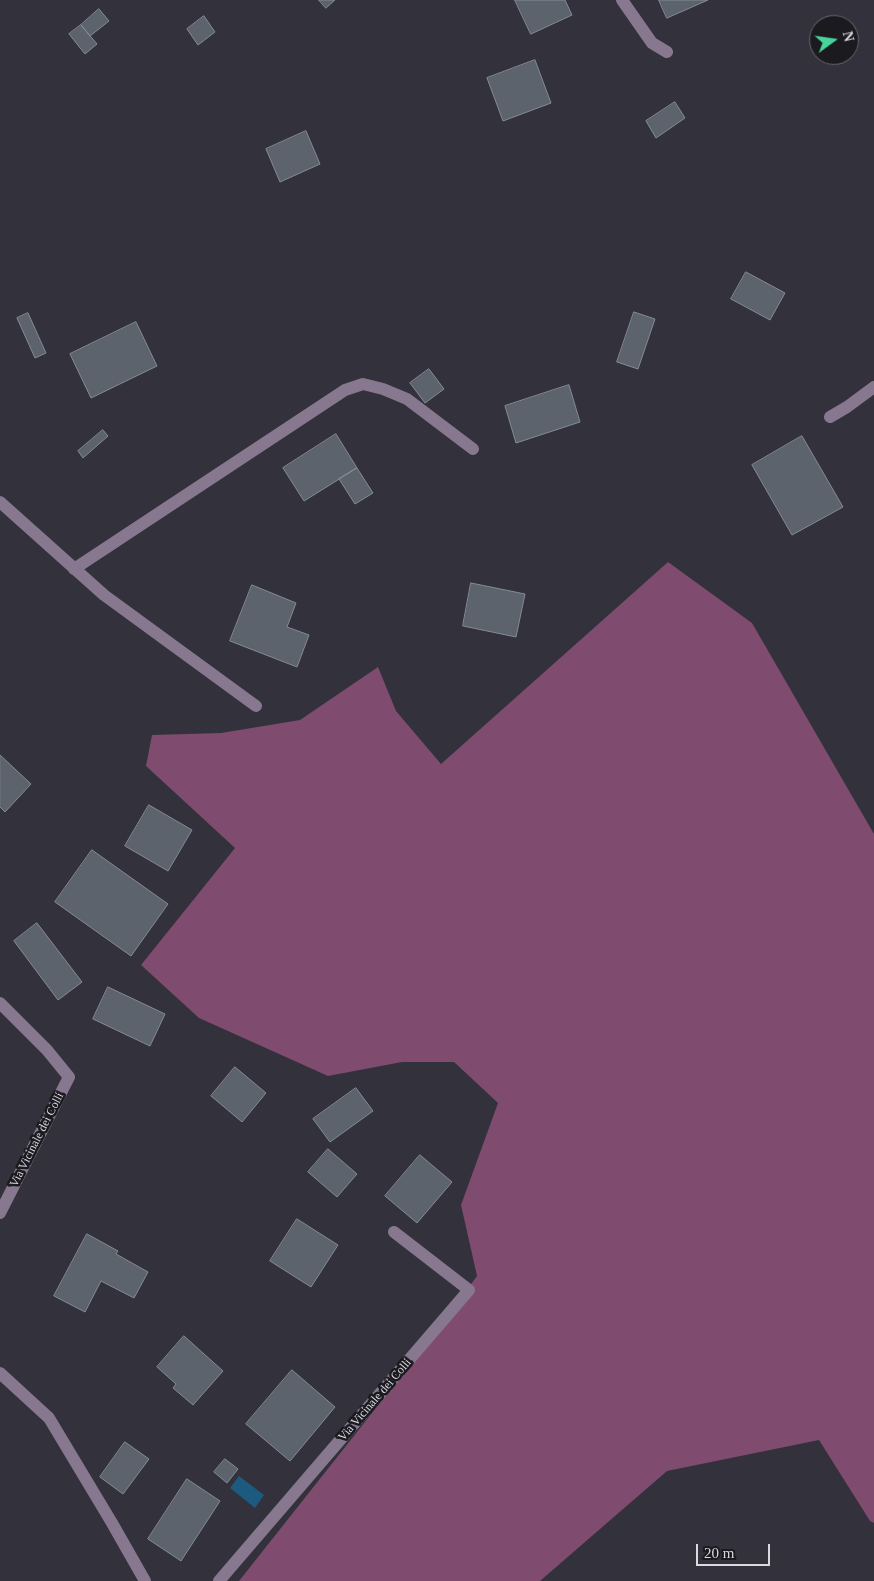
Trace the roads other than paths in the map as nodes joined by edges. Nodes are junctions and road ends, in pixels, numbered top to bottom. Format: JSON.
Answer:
{"nodes":[{"id":1,"x":622,"y":0,"type":"edge"},
{"id":2,"x":667,"y":52,"type":"dead end"},
{"id":3,"x":874,"y":386,"type":"edge"},
{"id":4,"x":830,"y":417,"type":"dead end"},
{"id":5,"x":473,"y":449,"type":"dead end"},
{"id":6,"x":0,"y":502,"type":"edge"},
{"id":7,"x":74,"y":569,"type":"junction"},
{"id":8,"x":256,"y":706,"type":"dead end"},
{"id":9,"x":0,"y":1003,"type":"edge"},
{"id":10,"x":0,"y":1212,"type":"edge"},
{"id":11,"x":394,"y":1232,"type":"dead end"},
{"id":12,"x":0,"y":1373,"type":"edge"},
{"id":13,"x":145,"y":1581,"type":"edge"},
{"id":14,"x":219,"y":1581,"type":"edge"}],
"edges":[{"from":1,"to":2,"type":"street"},
{"from":3,"to":4,"type":"street"},
{"from":5,"to":7,"type":"street"},
{"from":6,"to":7,"type":"street"},
{"from":7,"to":8,"type":"street"},
{"from":9,"to":10,"type":"street","name":"Via Vicinale dei Colli"},
{"from":11,"to":14,"type":"street","name":"Via Vicinale dei Colli"},
{"from":12,"to":13,"type":"street"}]}
